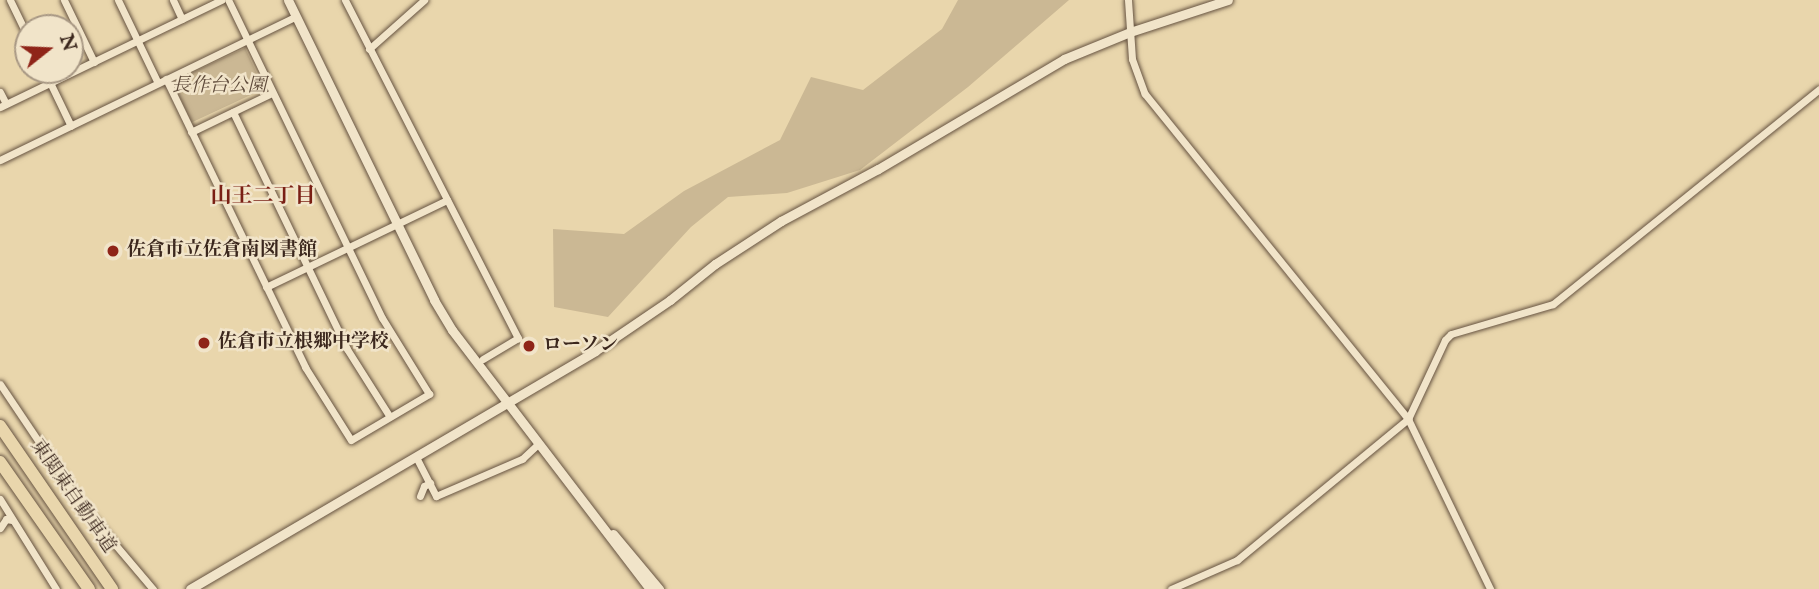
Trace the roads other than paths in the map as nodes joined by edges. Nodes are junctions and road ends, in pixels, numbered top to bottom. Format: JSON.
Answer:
{"nodes":[{"id":1,"x":64,"y":0,"type":"edge"},
{"id":2,"x":118,"y":0,"type":"edge"},
{"id":3,"x":173,"y":0,"type":"edge"},
{"id":4,"x":221,"y":0,"type":"edge"},
{"id":5,"x":228,"y":0,"type":"edge"},
{"id":6,"x":288,"y":0,"type":"edge"},
{"id":7,"x":345,"y":0,"type":"edge"},
{"id":8,"x":424,"y":0,"type":"edge"},
{"id":9,"x":1128,"y":0,"type":"edge"},
{"id":10,"x":1228,"y":0,"type":"edge"},
{"id":11,"x":296,"y":16,"type":"junction"},
{"id":12,"x":182,"y":19,"type":"junction"},
{"id":13,"x":1130,"y":32,"type":"junction"},
{"id":14,"x":138,"y":40,"type":"junction"},
{"id":15,"x":247,"y":40,"type":"junction"},
{"id":16,"x":369,"y":49,"type":"junction"},
{"id":17,"x":94,"y":62,"type":"junction"},
{"id":18,"x":84,"y":67,"type":"edge"},
{"id":19,"x":162,"y":81,"type":"junction"},
{"id":20,"x":48,"y":84,"type":"edge"},
{"id":21,"x":50,"y":84,"type":"edge"},
{"id":22,"x":1819,"y":89,"type":"edge"},
{"id":23,"x":0,"y":92,"type":"edge"},
{"id":24,"x":272,"y":93,"type":"junction"},
{"id":25,"x":3,"y":106,"type":"edge"},
{"id":26,"x":233,"y":112,"type":"junction"},
{"id":27,"x":71,"y":125,"type":"junction"},
{"id":28,"x":191,"y":132,"type":"junction"},
{"id":29,"x":0,"y":160,"type":"edge"},
{"id":30,"x":447,"y":200,"type":"junction"},
{"id":31,"x":397,"y":224,"type":"junction"},
{"id":32,"x":347,"y":247,"type":"junction"},
{"id":33,"x":306,"y":267,"type":"junction"},
{"id":34,"x":267,"y":287,"type":"junction"},
{"id":35,"x":483,"y":359,"type":"dead end"},
{"id":36,"x":0,"y":384,"type":"edge"},
{"id":37,"x":507,"y":404,"type":"junction"},
{"id":38,"x":390,"y":417,"type":"junction"},
{"id":39,"x":1408,"y":419,"type":"junction"},
{"id":40,"x":0,"y":426,"type":"edge"},
{"id":41,"x":538,"y":443,"type":"junction"},
{"id":42,"x":416,"y":457,"type":"junction"},
{"id":43,"x":0,"y":462,"type":"edge"},
{"id":44,"x":430,"y":483,"type":"junction"},
{"id":45,"x":420,"y":496,"type":"dead end"},
{"id":46,"x":0,"y":499,"type":"edge"},
{"id":47,"x":12,"y":520,"type":"junction"},
{"id":48,"x":0,"y":528,"type":"edge"},
{"id":49,"x":606,"y":528,"type":"junction"},
{"id":50,"x":56,"y":589,"type":"edge"},
{"id":51,"x":89,"y":589,"type":"edge"},
{"id":52,"x":112,"y":589,"type":"edge"},
{"id":53,"x":153,"y":589,"type":"edge"},
{"id":54,"x":190,"y":589,"type":"edge"},
{"id":55,"x":650,"y":589,"type":"edge"},
{"id":56,"x":659,"y":589,"type":"edge"},
{"id":57,"x":1171,"y":589,"type":"edge"},
{"id":58,"x":1490,"y":589,"type":"edge"}],
"edges":[{"from":1,"to":17,"type":"street"},
{"from":2,"to":14,"type":"street"},
{"from":3,"to":12,"type":"street"},
{"from":4,"to":12,"type":"street"},
{"from":5,"to":15,"type":"street"},
{"from":6,"to":11,"type":"street"},
{"from":7,"to":16,"type":"street"},
{"from":8,"to":16,"type":"street"},
{"from":9,"to":13,"type":"street"},
{"from":10,"to":13,"type":"street"},
{"from":11,"to":15,"type":"street"},
{"from":11,"to":31,"type":"street"},
{"from":12,"to":14,"type":"street"},
{"from":13,"to":37,"type":"street"},
{"from":13,"to":39,"type":"street"},
{"from":14,"to":17,"type":"street"},
{"from":14,"to":19,"type":"street"},
{"from":15,"to":19,"type":"street"},
{"from":15,"to":24,"type":"street"},
{"from":16,"to":30,"type":"street"},
{"from":17,"to":18,"type":"street"},
{"from":19,"to":27,"type":"street"},
{"from":19,"to":28,"type":"street"},
{"from":20,"to":25,"type":"street"},
{"from":21,"to":27,"type":"street"},
{"from":22,"to":39,"type":"street"},
{"from":23,"to":25,"type":"street"},
{"from":24,"to":26,"type":"street"},
{"from":24,"to":32,"type":"street"},
{"from":26,"to":28,"type":"street"},
{"from":26,"to":33,"type":"street"},
{"from":27,"to":29,"type":"street"},
{"from":28,"to":34,"type":"street"},
{"from":30,"to":31,"type":"street"},
{"from":30,"to":35,"type":"street"},
{"from":31,"to":32,"type":"street"},
{"from":31,"to":37,"type":"street"},
{"from":32,"to":33,"type":"street"},
{"from":32,"to":38,"type":"street"},
{"from":33,"to":34,"type":"street"},
{"from":33,"to":38,"type":"street"},
{"from":34,"to":38,"type":"street"},
{"from":36,"to":53,"type":"street"},
{"from":37,"to":41,"type":"street"},
{"from":37,"to":42,"type":"street"},
{"from":39,"to":57,"type":"street"},
{"from":39,"to":58,"type":"street"},
{"from":40,"to":52,"type":"highway","name":"東関東自動車道"},
{"from":41,"to":44,"type":"street"},
{"from":41,"to":49,"type":"street"},
{"from":42,"to":44,"type":"street"},
{"from":42,"to":54,"type":"street"},
{"from":43,"to":51,"type":"highway","name":"東関東自動車道"},
{"from":44,"to":45,"type":"street"},
{"from":46,"to":47,"type":"street"},
{"from":47,"to":48,"type":"street"},
{"from":47,"to":50,"type":"street"},
{"from":49,"to":55,"type":"street"},
{"from":49,"to":56,"type":"street"}]}
